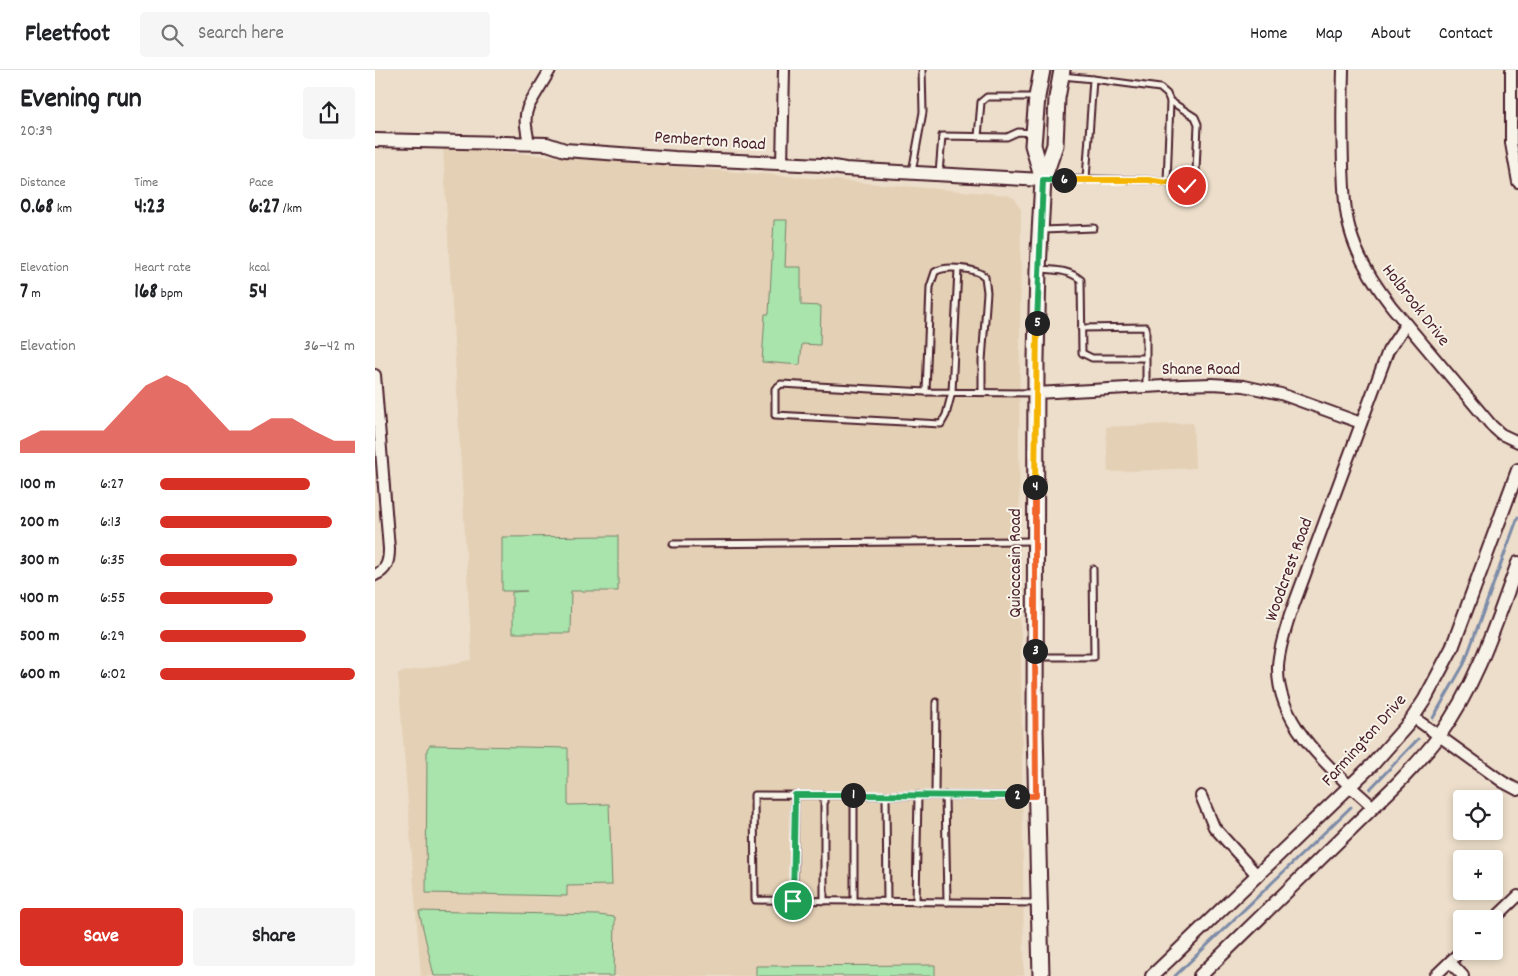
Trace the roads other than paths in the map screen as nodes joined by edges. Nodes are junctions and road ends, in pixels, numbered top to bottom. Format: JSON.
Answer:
{"nodes":[{"id":1,"x":550,"y":70,"type":"edge"},
{"id":2,"x":783,"y":70,"type":"edge"},
{"id":3,"x":922,"y":70,"type":"edge"},
{"id":4,"x":1042,"y":70,"type":"edge"},
{"id":5,"x":1343,"y":70,"type":"edge"},
{"id":6,"x":1511,"y":70,"type":"edge"},
{"id":7,"x":1062,"y":73,"type":"edge"},
{"id":8,"x":1093,"y":79,"type":"junction"},
{"id":9,"x":1037,"y":98,"type":"junction"},
{"id":10,"x":1170,"y":101,"type":"junction"},
{"id":11,"x":1034,"y":133,"type":"junction"},
{"id":12,"x":978,"y":137,"type":"junction"},
{"id":13,"x":375,"y":140,"type":"edge"},
{"id":14,"x":529,"y":144,"type":"junction"},
{"id":15,"x":781,"y":164,"type":"junction"},
{"id":16,"x":912,"y":173,"type":"junction"},
{"id":17,"x":939,"y":174,"type":"junction"},
{"id":18,"x":1086,"y":179,"type":"junction"},
{"id":19,"x":1043,"y":180,"type":"junction"},
{"id":20,"x":1518,"y":182,"type":"edge"},
{"id":21,"x":1167,"y":183,"type":"junction"},
{"id":22,"x":1094,"y":228,"type":"dead end"},
{"id":23,"x":1040,"y":230,"type":"junction"},
{"id":24,"x":958,"y":269,"type":"junction"},
{"id":25,"x":1038,"y":269,"type":"junction"},
{"id":26,"x":1406,"y":324,"type":"junction"},
{"id":27,"x":1081,"y":328,"type":"junction"},
{"id":28,"x":1145,"y":358,"type":"junction"},
{"id":29,"x":375,"y":375,"type":"edge"},
{"id":30,"x":1146,"y":387,"type":"junction"},
{"id":31,"x":926,"y":392,"type":"junction"},
{"id":32,"x":952,"y":392,"type":"junction"},
{"id":33,"x":983,"y":392,"type":"junction"},
{"id":34,"x":1036,"y":393,"type":"junction"},
{"id":35,"x":1361,"y":423,"type":"junction"},
{"id":36,"x":1518,"y":442,"type":"edge"},
{"id":37,"x":1518,"y":470,"type":"edge"},
{"id":38,"x":1035,"y":542,"type":"junction"},
{"id":39,"x":673,"y":544,"type":"dead end"},
{"id":40,"x":1518,"y":563,"type":"edge"},
{"id":41,"x":1093,"y":569,"type":"dead end"},
{"id":42,"x":375,"y":575,"type":"edge"},
{"id":43,"x":1035,"y":657,"type":"junction"},
{"id":44,"x":936,"y":702,"type":"dead end"},
{"id":45,"x":1413,"y":717,"type":"junction"},
{"id":46,"x":1439,"y":736,"type":"junction"},
{"id":47,"x":1350,"y":786,"type":"junction"},
{"id":48,"x":1518,"y":790,"type":"edge"},
{"id":49,"x":795,"y":795,"type":"junction"},
{"id":50,"x":824,"y":795,"type":"junction"},
{"id":51,"x":854,"y":795,"type":"junction"},
{"id":52,"x":886,"y":795,"type":"junction"},
{"id":53,"x":917,"y":795,"type":"junction"},
{"id":54,"x":935,"y":795,"type":"junction"},
{"id":55,"x":945,"y":795,"type":"junction"},
{"id":56,"x":1036,"y":796,"type":"junction"},
{"id":57,"x":1201,"y":796,"type":"dead end"},
{"id":58,"x":1373,"y":807,"type":"junction"},
{"id":59,"x":1257,"y":875,"type":"junction"},
{"id":60,"x":1518,"y":896,"type":"edge"},
{"id":61,"x":824,"y":900,"type":"junction"},
{"id":62,"x":793,"y":901,"type":"junction"},
{"id":63,"x":854,"y":901,"type":"junction"},
{"id":64,"x":887,"y":902,"type":"junction"},
{"id":65,"x":916,"y":902,"type":"junction"},
{"id":66,"x":947,"y":902,"type":"junction"},
{"id":67,"x":1040,"y":903,"type":"junction"},
{"id":68,"x":1503,"y":910,"type":"edge"},
{"id":69,"x":1453,"y":959,"type":"edge"},
{"id":70,"x":1450,"y":962,"type":"junction"},
{"id":71,"x":1041,"y":976,"type":"edge"},
{"id":72,"x":1152,"y":976,"type":"edge"},
{"id":73,"x":1200,"y":976,"type":"edge"},
{"id":74,"x":1435,"y":976,"type":"edge"},
{"id":75,"x":1463,"y":976,"type":"edge"}],
"edges":[{"from":1,"to":14,"type":"street"},
{"from":2,"to":15,"type":"street"},
{"from":3,"to":16,"type":"lane"},
{"from":4,"to":9,"type":"main road","name":"Quioccasin Road"},
{"from":5,"to":26,"type":"street","name":"Holbrook Drive"},
{"from":6,"to":20,"type":"street"},
{"from":7,"to":8,"type":"lane"},
{"from":7,"to":19,"type":"main road","name":"Quioccasin Road"},
{"from":8,"to":10,"type":"lane"},
{"from":8,"to":18,"type":"lane"},
{"from":9,"to":11,"type":"main road","name":"Quioccasin Road"},
{"from":9,"to":12,"type":"lane"},
{"from":10,"to":21,"type":"lane"},
{"from":10,"to":21,"type":"lane"},
{"from":11,"to":12,"type":"lane"},
{"from":11,"to":19,"type":"main road","name":"Quioccasin Road"},
{"from":12,"to":17,"type":"lane"},
{"from":13,"to":14,"type":"street","name":"Pemberton Road"},
{"from":14,"to":15,"type":"street","name":"Pemberton Road"},
{"from":15,"to":16,"type":"street","name":"Pemberton Road"},
{"from":16,"to":17,"type":"street","name":"Pemberton Road"},
{"from":17,"to":19,"type":"street","name":"Pemberton Road"},
{"from":18,"to":19,"type":"lane"},
{"from":18,"to":21,"type":"lane"},
{"from":19,"to":23,"type":"main road","name":"Quioccasin Road"},
{"from":22,"to":23,"type":"lane"},
{"from":23,"to":25,"type":"main road","name":"Quioccasin Road"},
{"from":24,"to":31,"type":"lane"},
{"from":24,"to":32,"type":"lane"},
{"from":24,"to":33,"type":"lane"},
{"from":25,"to":27,"type":"lane"},
{"from":25,"to":34,"type":"main road","name":"Quioccasin Road"},
{"from":26,"to":35,"type":"street","name":"Woodcrest Road"},
{"from":26,"to":36,"type":"street","name":"Holbrook Drive"},
{"from":27,"to":28,"type":"lane"},
{"from":27,"to":28,"type":"lane"},
{"from":28,"to":30,"type":"lane"},
{"from":29,"to":42,"type":"street"},
{"from":30,"to":34,"type":"street","name":"Shane Road"},
{"from":30,"to":35,"type":"street","name":"Shane Road"},
{"from":31,"to":32,"type":"lane"},
{"from":31,"to":32,"type":"lane"},
{"from":32,"to":33,"type":"lane"},
{"from":33,"to":34,"type":"lane"},
{"from":34,"to":38,"type":"main road","name":"Quioccasin Road"},
{"from":35,"to":47,"type":"street","name":"Woodcrest Road"},
{"from":37,"to":45,"type":"street","name":"Farmington Drive"},
{"from":38,"to":39,"type":"lane"},
{"from":38,"to":43,"type":"main road","name":"Quioccasin Road"},
{"from":40,"to":46,"type":"street"},
{"from":41,"to":43,"type":"lane"},
{"from":43,"to":56,"type":"main road","name":"Quioccasin Road"},
{"from":44,"to":54,"type":"lane"},
{"from":45,"to":46,"type":"street"},
{"from":45,"to":47,"type":"street","name":"Farmington Drive"},
{"from":46,"to":48,"type":"street"},
{"from":46,"to":58,"type":"street"},
{"from":47,"to":58,"type":"street","name":"Woodcrest Road"},
{"from":47,"to":59,"type":"street","name":"Farmington Drive"},
{"from":49,"to":50,"type":"lane"},
{"from":49,"to":62,"type":"lane"},
{"from":49,"to":62,"type":"lane"},
{"from":50,"to":51,"type":"lane"},
{"from":50,"to":61,"type":"lane"},
{"from":51,"to":52,"type":"lane"},
{"from":51,"to":63,"type":"lane"},
{"from":52,"to":53,"type":"lane"},
{"from":52,"to":64,"type":"lane"},
{"from":53,"to":54,"type":"lane"},
{"from":53,"to":65,"type":"lane"},
{"from":54,"to":55,"type":"lane"},
{"from":55,"to":56,"type":"lane"},
{"from":55,"to":66,"type":"lane"},
{"from":56,"to":67,"type":"main road","name":"Quioccasin Road"},
{"from":57,"to":59,"type":"street"},
{"from":58,"to":73,"type":"street"},
{"from":59,"to":72,"type":"street","name":"Farmington Drive"},
{"from":60,"to":68,"type":"street"},
{"from":61,"to":62,"type":"lane"},
{"from":61,"to":63,"type":"lane"},
{"from":63,"to":64,"type":"lane"},
{"from":64,"to":65,"type":"lane"},
{"from":65,"to":66,"type":"lane"},
{"from":66,"to":67,"type":"lane"},
{"from":67,"to":71,"type":"main road","name":"Quioccasin Road"},
{"from":69,"to":70,"type":"street"},
{"from":70,"to":74,"type":"street"},
{"from":70,"to":75,"type":"street"}]}
